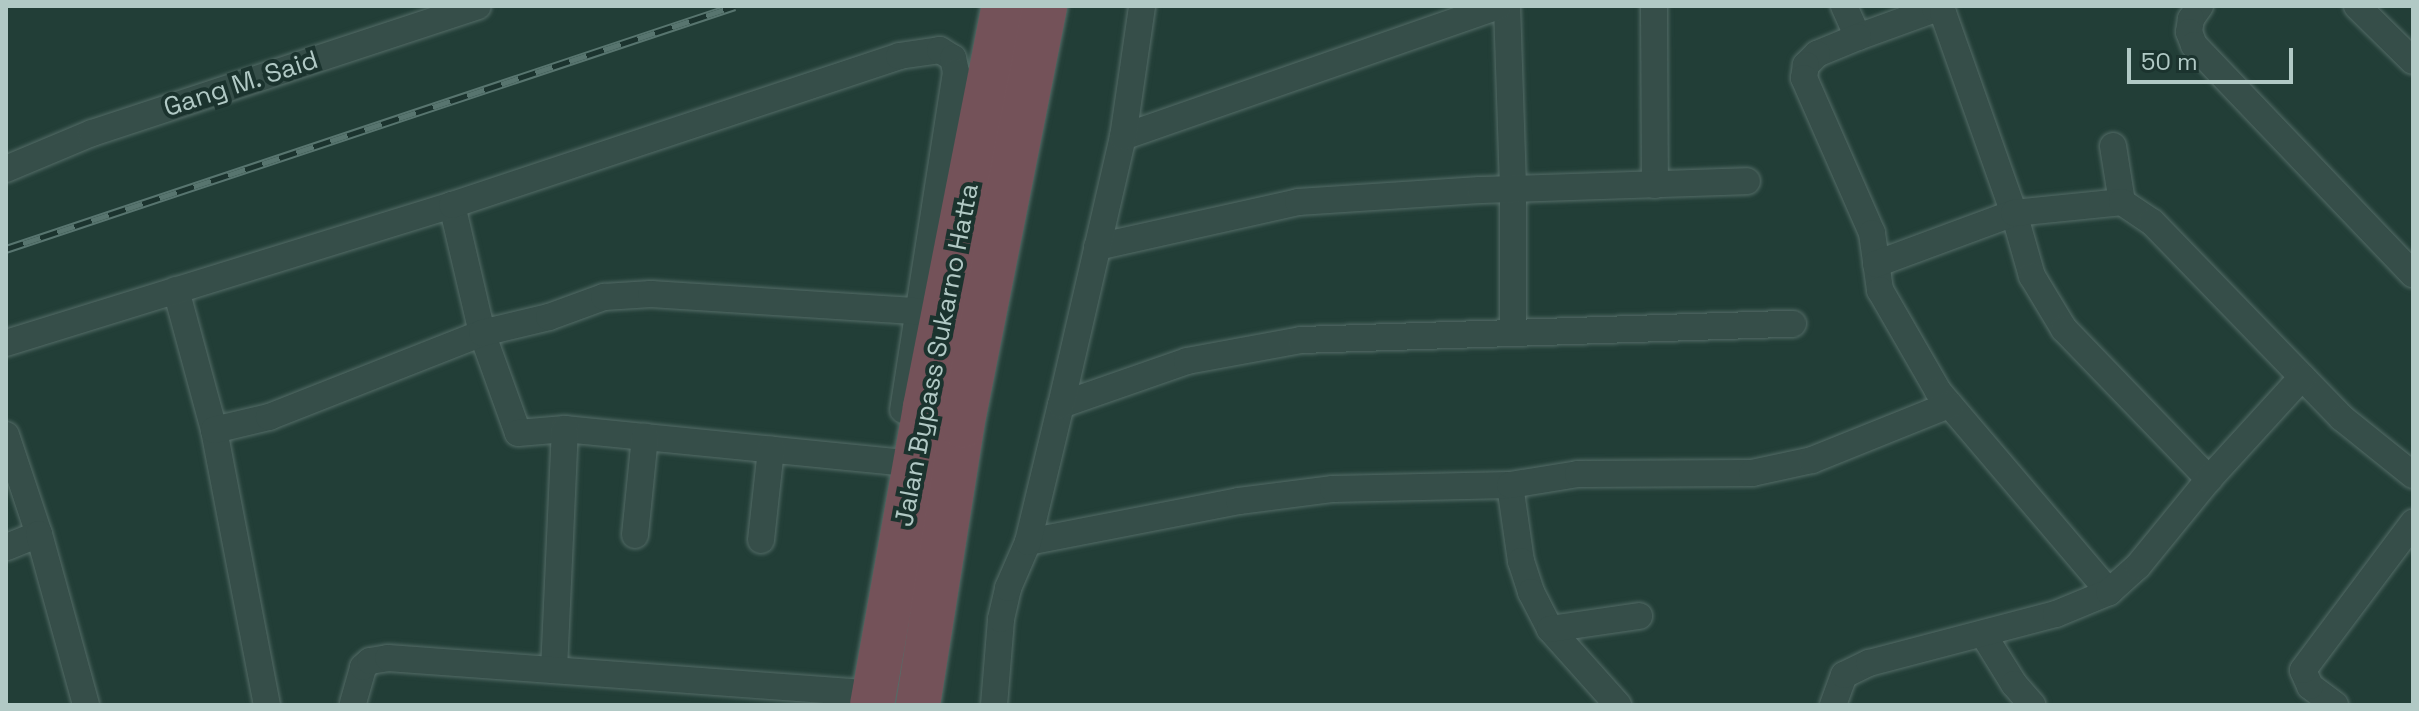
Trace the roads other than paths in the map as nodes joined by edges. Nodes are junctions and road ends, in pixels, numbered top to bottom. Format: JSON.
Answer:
{"nodes":[{"id":1,"x":478,"y":6,"type":"edge"},
{"id":2,"x":1004,"y":6,"type":"edge"},
{"id":3,"x":1045,"y":6,"type":"edge"},
{"id":4,"x":1142,"y":6,"type":"edge"},
{"id":5,"x":1499,"y":6,"type":"edge"},
{"id":6,"x":1507,"y":6,"type":"edge"},
{"id":7,"x":1654,"y":6,"type":"edge"},
{"id":8,"x":1844,"y":6,"type":"edge"},
{"id":9,"x":2200,"y":6,"type":"edge"},
{"id":10,"x":2357,"y":6,"type":"edge"},
{"id":11,"x":1944,"y":8,"type":"edge"},
{"id":12,"x":451,"y":10,"type":"edge"},
{"id":13,"x":1858,"y":37,"type":"junction"},
{"id":14,"x":2413,"y":61,"type":"edge"},
{"id":15,"x":1123,"y":137,"type":"junction"},
{"id":16,"x":2113,"y":146,"type":"dead end"},
{"id":17,"x":6,"y":169,"type":"edge"},
{"id":18,"x":1747,"y":181,"type":"dead end"},
{"id":19,"x":1655,"y":185,"type":"junction"},
{"id":20,"x":1513,"y":189,"type":"junction"},
{"id":21,"x":2122,"y":202,"type":"junction"},
{"id":22,"x":452,"y":205,"type":"junction"},
{"id":23,"x":2019,"y":231,"type":"junction"},
{"id":24,"x":1097,"y":247,"type":"junction"},
{"id":25,"x":1876,"y":264,"type":"junction"},
{"id":26,"x":2413,"y":274,"type":"edge"},
{"id":27,"x":176,"y":290,"type":"junction"},
{"id":28,"x":917,"y":311,"type":"junction"},
{"id":29,"x":1793,"y":324,"type":"dead end"},
{"id":30,"x":1513,"y":331,"type":"junction"},
{"id":31,"x":482,"y":333,"type":"junction"},
{"id":32,"x":6,"y":343,"type":"edge"},
{"id":33,"x":2302,"y":377,"type":"junction"},
{"id":34,"x":1061,"y":405,"type":"junction"},
{"id":35,"x":1949,"y":405,"type":"junction"},
{"id":36,"x":565,"y":429,"type":"junction"},
{"id":37,"x":214,"y":430,"type":"junction"},
{"id":38,"x":6,"y":435,"type":"edge"},
{"id":39,"x":645,"y":437,"type":"junction"},
{"id":40,"x":771,"y":450,"type":"junction"},
{"id":41,"x":894,"y":462,"type":"junction"},
{"id":42,"x":2413,"y":475,"type":"edge"},
{"id":43,"x":2209,"y":479,"type":"junction"},
{"id":44,"x":1510,"y":485,"type":"junction"},
{"id":45,"x":2413,"y":523,"type":"edge"},
{"id":46,"x":39,"y":534,"type":"junction"},
{"id":47,"x":635,"y":535,"type":"dead end"},
{"id":48,"x":761,"y":540,"type":"dead end"},
{"id":49,"x":1028,"y":542,"type":"junction"},
{"id":50,"x":6,"y":547,"type":"edge"},
{"id":51,"x":2109,"y":592,"type":"junction"},
{"id":52,"x":1639,"y":616,"type":"dead end"},
{"id":53,"x":1550,"y":629,"type":"junction"},
{"id":54,"x":1983,"y":634,"type":"junction"},
{"id":55,"x":554,"y":670,"type":"junction"},
{"id":56,"x":859,"y":701,"type":"edge"},
{"id":57,"x":351,"y":704,"type":"edge"},
{"id":58,"x":86,"y":705,"type":"edge"},
{"id":59,"x":267,"y":705,"type":"edge"},
{"id":60,"x":918,"y":705,"type":"edge"},
{"id":61,"x":994,"y":705,"type":"edge"},
{"id":62,"x":1618,"y":705,"type":"edge"},
{"id":63,"x":1833,"y":705,"type":"edge"},
{"id":64,"x":2032,"y":705,"type":"edge"},
{"id":65,"x":2335,"y":705,"type":"edge"}],
"edges":[{"from":1,"to":12,"type":"street","name":"Gang M. Said"},
{"from":2,"to":56,"type":"highway","name":"Jalan Bypass Sukarno Hatta"},
{"from":3,"to":60,"type":"highway","name":"Jalan Bypass Sukarno Hatta"},
{"from":4,"to":15,"type":"street"},
{"from":5,"to":15,"type":"street"},
{"from":6,"to":20,"type":"street"},
{"from":7,"to":19,"type":"street"},
{"from":8,"to":13,"type":"street"},
{"from":9,"to":26,"type":"street"},
{"from":10,"to":14,"type":"street"},
{"from":11,"to":13,"type":"street"},
{"from":11,"to":23,"type":"street"},
{"from":12,"to":17,"type":"street","name":"Gang M. Said"},
{"from":13,"to":25,"type":"street"},
{"from":15,"to":24,"type":"street"},
{"from":16,"to":21,"type":"street"},
{"from":18,"to":19,"type":"street"},
{"from":19,"to":20,"type":"street"},
{"from":20,"to":24,"type":"street"},
{"from":20,"to":30,"type":"street"},
{"from":21,"to":23,"type":"street"},
{"from":21,"to":33,"type":"street"},
{"from":22,"to":27,"type":"street"},
{"from":22,"to":28,"type":"street"},
{"from":22,"to":31,"type":"street"},
{"from":23,"to":25,"type":"street"},
{"from":23,"to":43,"type":"street"},
{"from":24,"to":34,"type":"street"},
{"from":25,"to":35,"type":"street"},
{"from":27,"to":32,"type":"street"},
{"from":27,"to":37,"type":"street"},
{"from":28,"to":31,"type":"street"},
{"from":28,"to":41,"type":"street"},
{"from":29,"to":30,"type":"street"},
{"from":30,"to":34,"type":"street"},
{"from":31,"to":36,"type":"street"},
{"from":31,"to":37,"type":"street"},
{"from":33,"to":42,"type":"street"},
{"from":33,"to":43,"type":"street"},
{"from":34,"to":49,"type":"street"},
{"from":35,"to":44,"type":"street"},
{"from":35,"to":51,"type":"street"},
{"from":36,"to":39,"type":"street"},
{"from":36,"to":55,"type":"street"},
{"from":37,"to":59,"type":"street"},
{"from":38,"to":46,"type":"street"},
{"from":39,"to":40,"type":"street"},
{"from":39,"to":47,"type":"street"},
{"from":40,"to":41,"type":"street"},
{"from":40,"to":48,"type":"street"},
{"from":41,"to":56,"type":"street"},
{"from":43,"to":51,"type":"street"},
{"from":44,"to":49,"type":"street"},
{"from":44,"to":53,"type":"street"},
{"from":45,"to":65,"type":"street"},
{"from":46,"to":50,"type":"street"},
{"from":46,"to":58,"type":"street"},
{"from":49,"to":61,"type":"street"},
{"from":51,"to":54,"type":"street"},
{"from":52,"to":53,"type":"street"},
{"from":53,"to":62,"type":"street"},
{"from":54,"to":63,"type":"street"},
{"from":54,"to":64,"type":"street"},
{"from":55,"to":56,"type":"street"},
{"from":55,"to":57,"type":"street"}]}
